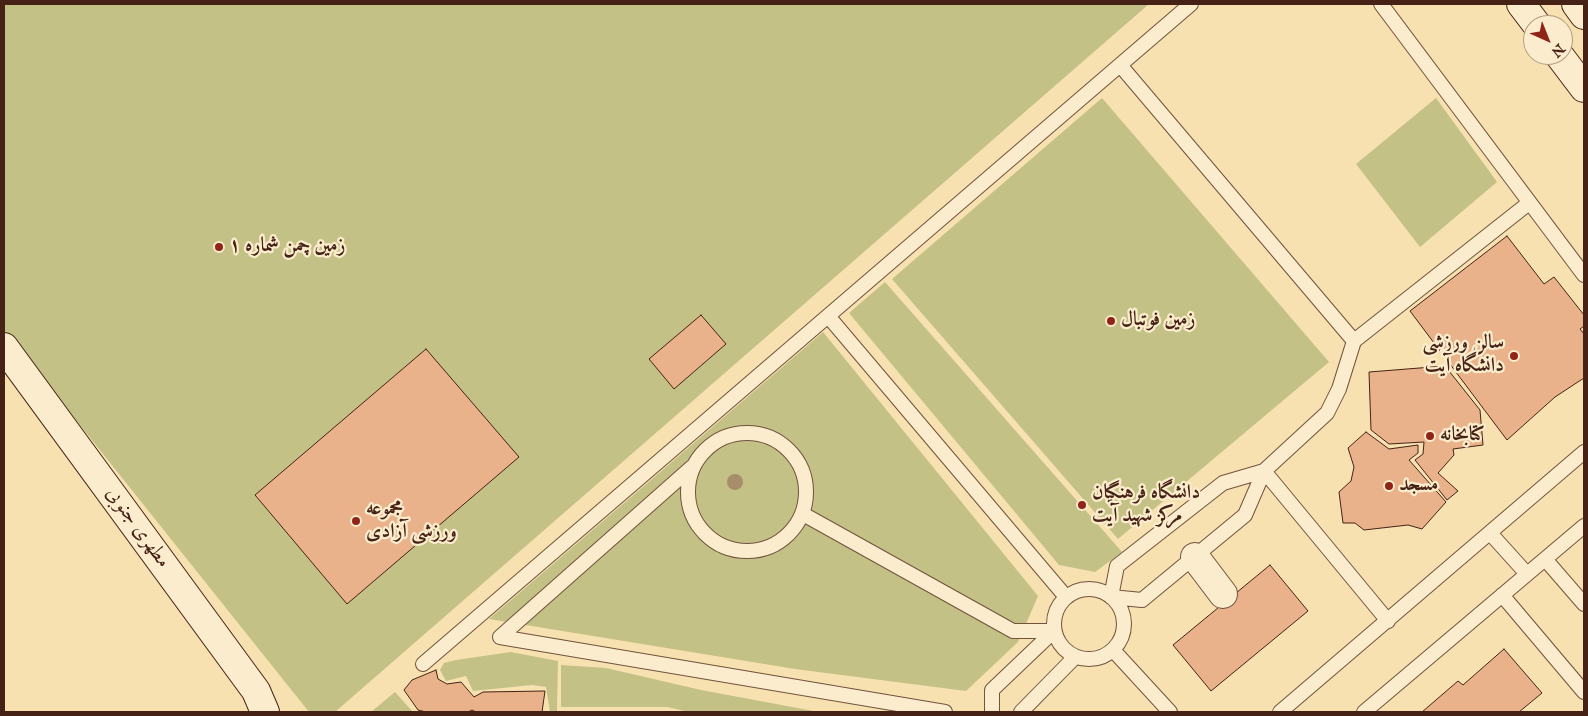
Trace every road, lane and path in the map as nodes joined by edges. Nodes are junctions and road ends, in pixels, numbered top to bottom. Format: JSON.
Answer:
{"nodes":[{"id":1,"x":1191,"y":4,"type":"edge"},
{"id":2,"x":1382,"y":4,"type":"edge"},
{"id":3,"x":1521,"y":4,"type":"edge"},
{"id":4,"x":1576,"y":4,"type":"edge"},
{"id":5,"x":1529,"y":15,"type":"edge"},
{"id":6,"x":1584,"y":15,"type":"edge"},
{"id":7,"x":1120,"y":64,"type":"junction"},
{"id":8,"x":1567,"y":65,"type":"edge"},
{"id":9,"x":1584,"y":88,"type":"edge"},
{"id":10,"x":1530,"y":203,"type":"junction"},
{"id":11,"x":1584,"y":276,"type":"edge"},
{"id":12,"x":828,"y":316,"type":"junction"},
{"id":13,"x":1354,"y":341,"type":"junction"},
{"id":14,"x":4,"y":347,"type":"edge"},
{"id":15,"x":1584,"y":452,"type":"edge"},
{"id":16,"x":693,"y":467,"type":"junction"},
{"id":17,"x":1264,"y":471,"type":"junction"},
{"id":18,"x":803,"y":514,"type":"junction"},
{"id":19,"x":1584,"y":526,"type":"edge"},
{"id":20,"x":1490,"y":533,"type":"junction"},
{"id":21,"x":1195,"y":556,"type":"junction"},
{"id":22,"x":1545,"y":559,"type":"junction"},
{"id":23,"x":1527,"y":574,"type":"junction"},
{"id":24,"x":1224,"y":594,"type":"dead end"},
{"id":25,"x":1502,"y":595,"type":"junction"},
{"id":26,"x":1111,"y":596,"type":"junction"},
{"id":27,"x":1066,"y":597,"type":"junction"},
{"id":28,"x":1584,"y":604,"type":"edge"},
{"id":29,"x":1388,"y":621,"type":"junction"},
{"id":30,"x":1054,"y":630,"type":"junction"},
{"id":31,"x":1113,"y":650,"type":"junction"},
{"id":32,"x":1075,"y":657,"type":"junction"},
{"id":33,"x":423,"y":664,"type":"dead end"},
{"id":34,"x":1584,"y":692,"type":"edge"},
{"id":35,"x":261,"y":702,"type":"edge"},
{"id":36,"x":282,"y":712,"type":"edge"},
{"id":37,"x":945,"y":712,"type":"edge"},
{"id":38,"x":992,"y":712,"type":"edge"},
{"id":39,"x":1021,"y":712,"type":"edge"},
{"id":40,"x":1170,"y":712,"type":"edge"},
{"id":41,"x":1280,"y":712,"type":"edge"},
{"id":42,"x":1364,"y":712,"type":"edge"}],
"edges":[{"from":1,"to":7,"type":"lane"},
{"from":2,"to":10,"type":"lane"},
{"from":3,"to":5,"type":"street"},
{"from":4,"to":6,"type":"street"},
{"from":7,"to":12,"type":"lane"},
{"from":7,"to":13,"type":"lane"},
{"from":8,"to":9,"type":"street"},
{"from":10,"to":11,"type":"lane"},
{"from":10,"to":13,"type":"lane"},
{"from":12,"to":27,"type":"lane"},
{"from":12,"to":33,"type":"lane"},
{"from":13,"to":17,"type":"lane"},
{"from":14,"to":35,"type":"street","name":"مطهری جنوبی"},
{"from":15,"to":20,"type":"lane"},
{"from":16,"to":18,"type":"lane"},
{"from":16,"to":18,"type":"lane"},
{"from":16,"to":37,"type":"lane"},
{"from":17,"to":21,"type":"lane"},
{"from":17,"to":26,"type":"lane"},
{"from":17,"to":29,"type":"lane"},
{"from":18,"to":30,"type":"lane"},
{"from":19,"to":22,"type":"lane"},
{"from":20,"to":23,"type":"lane"},
{"from":20,"to":29,"type":"lane"},
{"from":21,"to":24,"type":"street"},
{"from":21,"to":26,"type":"lane"},
{"from":22,"to":23,"type":"lane"},
{"from":22,"to":28,"type":"lane"},
{"from":23,"to":25,"type":"lane"},
{"from":25,"to":34,"type":"lane"},
{"from":25,"to":42,"type":"lane"},
{"from":26,"to":27,"type":"lane"},
{"from":26,"to":31,"type":"lane"},
{"from":27,"to":30,"type":"lane"},
{"from":29,"to":41,"type":"lane"},
{"from":30,"to":32,"type":"lane"},
{"from":30,"to":38,"type":"lane"},
{"from":31,"to":32,"type":"lane"},
{"from":31,"to":40,"type":"lane"},
{"from":32,"to":39,"type":"lane"},
{"from":35,"to":36,"type":"street","name":"مطهری جنوبی"}]}
